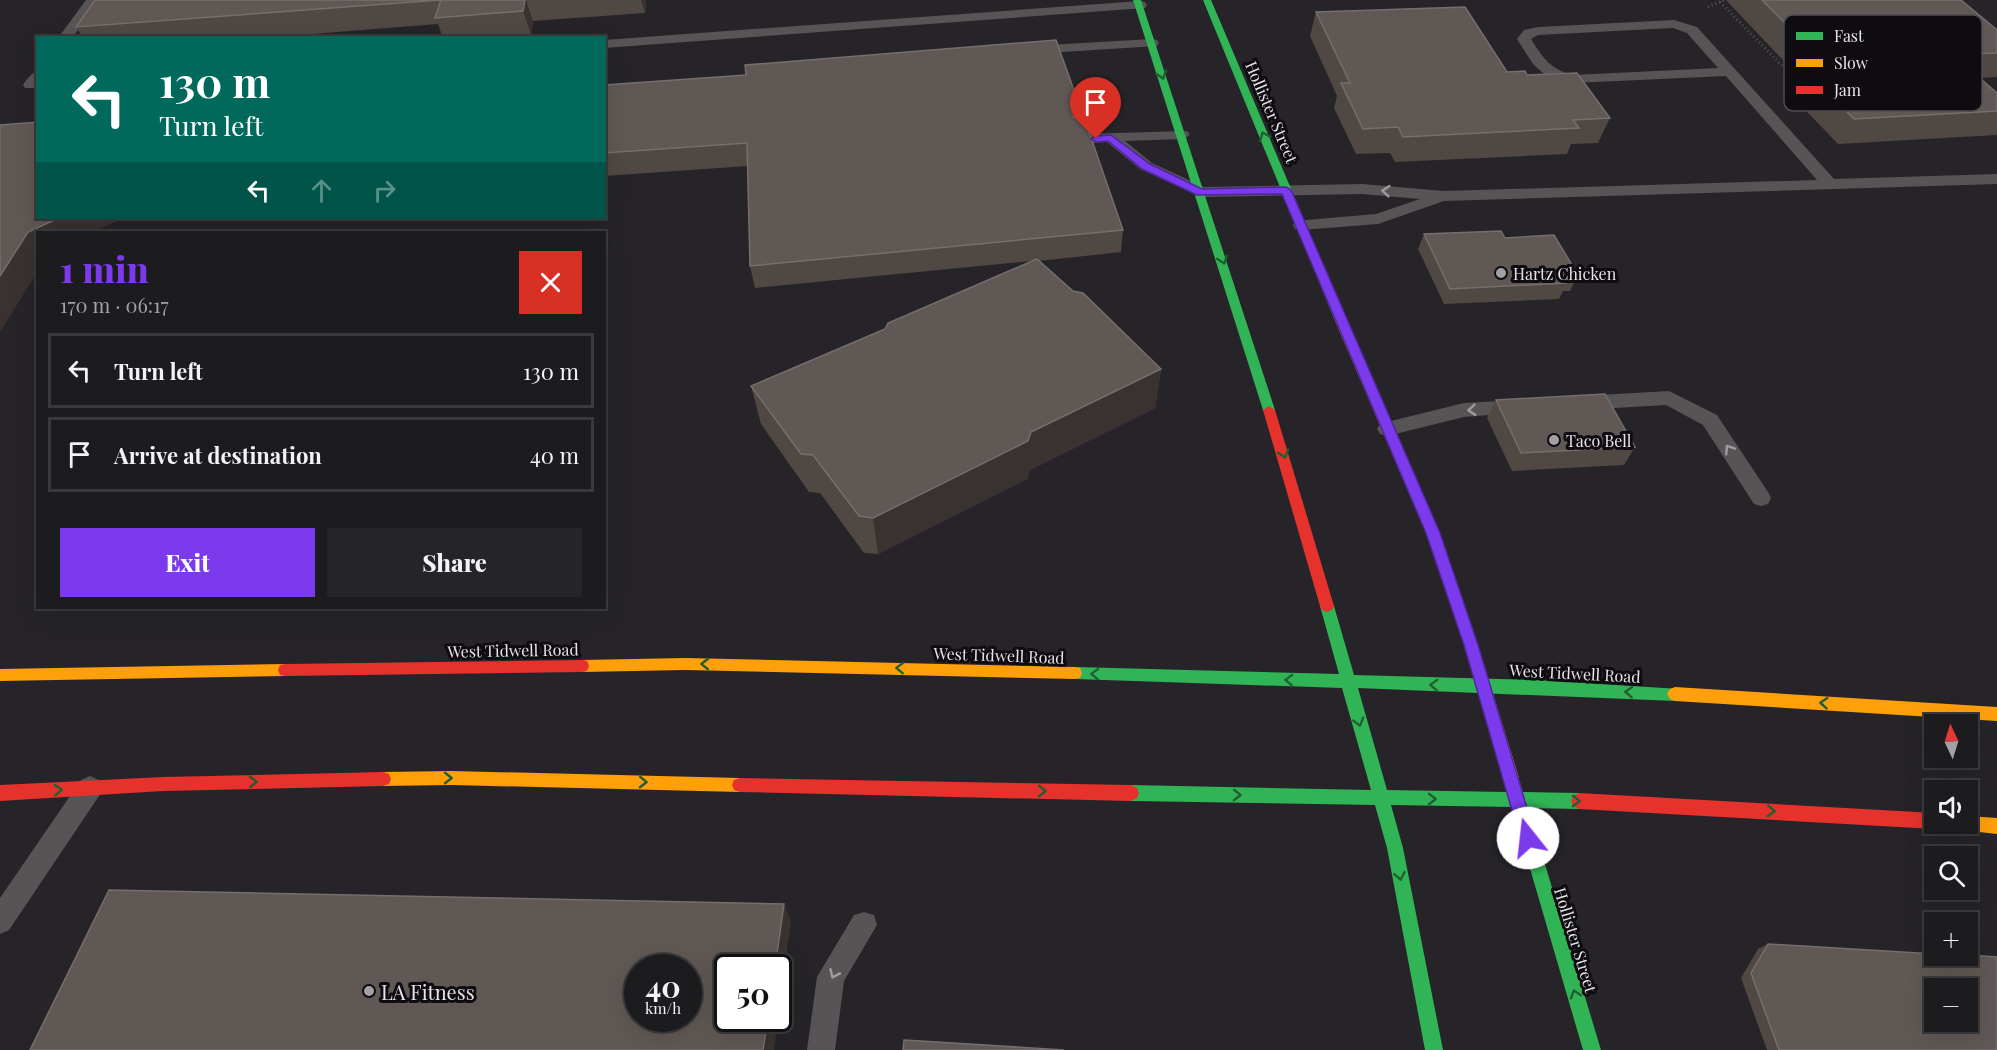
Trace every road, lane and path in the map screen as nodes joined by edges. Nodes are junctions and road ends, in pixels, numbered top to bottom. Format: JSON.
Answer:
{"nodes":[{"id":1,"x":93,"y":0,"type":"edge"},
{"id":2,"x":1207,"y":0,"type":"edge"},
{"id":3,"x":1138,"y":2,"type":"edge"},
{"id":4,"x":1720,"y":2,"type":"dead end"},
{"id":5,"x":66,"y":36,"type":"edge"},
{"id":6,"x":1152,"y":43,"type":"junction"},
{"id":7,"x":606,"y":44,"type":"edge"},
{"id":8,"x":1021,"y":51,"type":"edge"},
{"id":9,"x":1784,"y":68,"type":"edge"},
{"id":10,"x":1729,"y":72,"type":"junction"},
{"id":11,"x":36,"y":78,"type":"edge"},
{"id":12,"x":36,"y":84,"type":"edge"},
{"id":13,"x":1182,"y":134,"type":"junction"},
{"id":14,"x":1111,"y":138,"type":"junction"},
{"id":15,"x":1082,"y":139,"type":"edge"},
{"id":16,"x":1997,"y":179,"type":"edge"},
{"id":17,"x":1829,"y":183,"type":"junction"},
{"id":18,"x":1286,"y":190,"type":"junction"},
{"id":19,"x":1201,"y":192,"type":"junction"},
{"id":20,"x":1444,"y":196,"type":"junction"},
{"id":21,"x":1301,"y":225,"type":"junction"},
{"id":22,"x":1567,"y":404,"type":"edge"},
{"id":23,"x":1544,"y":405,"type":"edge"},
{"id":24,"x":1388,"y":429,"type":"junction"},
{"id":25,"x":1761,"y":498,"type":"dead end"},
{"id":26,"x":0,"y":675,"type":"edge"},
{"id":27,"x":1348,"y":682,"type":"junction"},
{"id":28,"x":1483,"y":686,"type":"junction"},
{"id":29,"x":1997,"y":714,"type":"edge"},
{"id":30,"x":90,"y":788,"type":"junction"},
{"id":31,"x":0,"y":793,"type":"edge"},
{"id":32,"x":1381,"y":799,"type":"junction"},
{"id":33,"x":1517,"y":799,"type":"junction"},
{"id":34,"x":1924,"y":820,"type":"edge"},
{"id":35,"x":1978,"y":824,"type":"edge"},
{"id":36,"x":1997,"y":825,"type":"edge"},
{"id":37,"x":0,"y":921,"type":"edge"},
{"id":38,"x":864,"y":925,"type":"dead end"},
{"id":39,"x":821,"y":1050,"type":"edge"},
{"id":40,"x":1434,"y":1050,"type":"edge"},
{"id":41,"x":1592,"y":1050,"type":"edge"}],
"edges":[{"from":1,"to":5,"type":"lane"},
{"from":18,"to":2,"type":"main road","name":"Hollister Street","one_way":true},
{"from":3,"to":6,"type":"main road"},
{"from":3,"to":7,"type":"lane"},
{"from":4,"to":9,"type":"path"},
{"from":6,"to":8,"type":"lane"},
{"from":6,"to":13,"type":"main road","one_way":true},
{"from":10,"to":10,"type":"lane"},
{"from":10,"to":17,"type":"lane"},
{"from":11,"to":12,"type":"lane"},
{"from":13,"to":14,"type":"lane"},
{"from":13,"to":19,"type":"main road"},
{"from":14,"to":15,"type":"lane"},
{"from":14,"to":19,"type":"lane"},
{"from":16,"to":17,"type":"lane"},
{"from":17,"to":20,"type":"lane"},
{"from":18,"to":19,"type":"lane"},
{"from":20,"to":18,"type":"lane","one_way":true},
{"from":18,"to":21,"type":"main road","name":"Hollister Street"},
{"from":19,"to":27,"type":"main road","one_way":true},
{"from":20,"to":21,"type":"lane"},
{"from":21,"to":24,"type":"main road","name":"Hollister Street"},
{"from":25,"to":22,"type":"lane","one_way":true},
{"from":23,"to":24,"type":"lane","one_way":true},
{"from":24,"to":28,"type":"main road","name":"Hollister Street"},
{"from":27,"to":26,"type":"main road","name":"West Tidwell Road","one_way":true},
{"from":28,"to":27,"type":"main road","name":"West Tidwell Road","one_way":true},
{"from":27,"to":32,"type":"main road","one_way":true},
{"from":29,"to":28,"type":"main road","name":"West Tidwell Road","one_way":true},
{"from":28,"to":33,"type":"main road","name":"Hollister Street"},
{"from":31,"to":30,"type":"main road","one_way":true},
{"from":30,"to":32,"type":"main road","one_way":true},
{"from":30,"to":37,"type":"lane"},
{"from":32,"to":33,"type":"main road","one_way":true},
{"from":32,"to":40,"type":"main road","one_way":true},
{"from":33,"to":34,"type":"main road","one_way":true},
{"from":41,"to":33,"type":"main road","name":"Hollister Street","one_way":true},
{"from":35,"to":36,"type":"main road"},
{"from":38,"to":39,"type":"lane","one_way":true}]}
